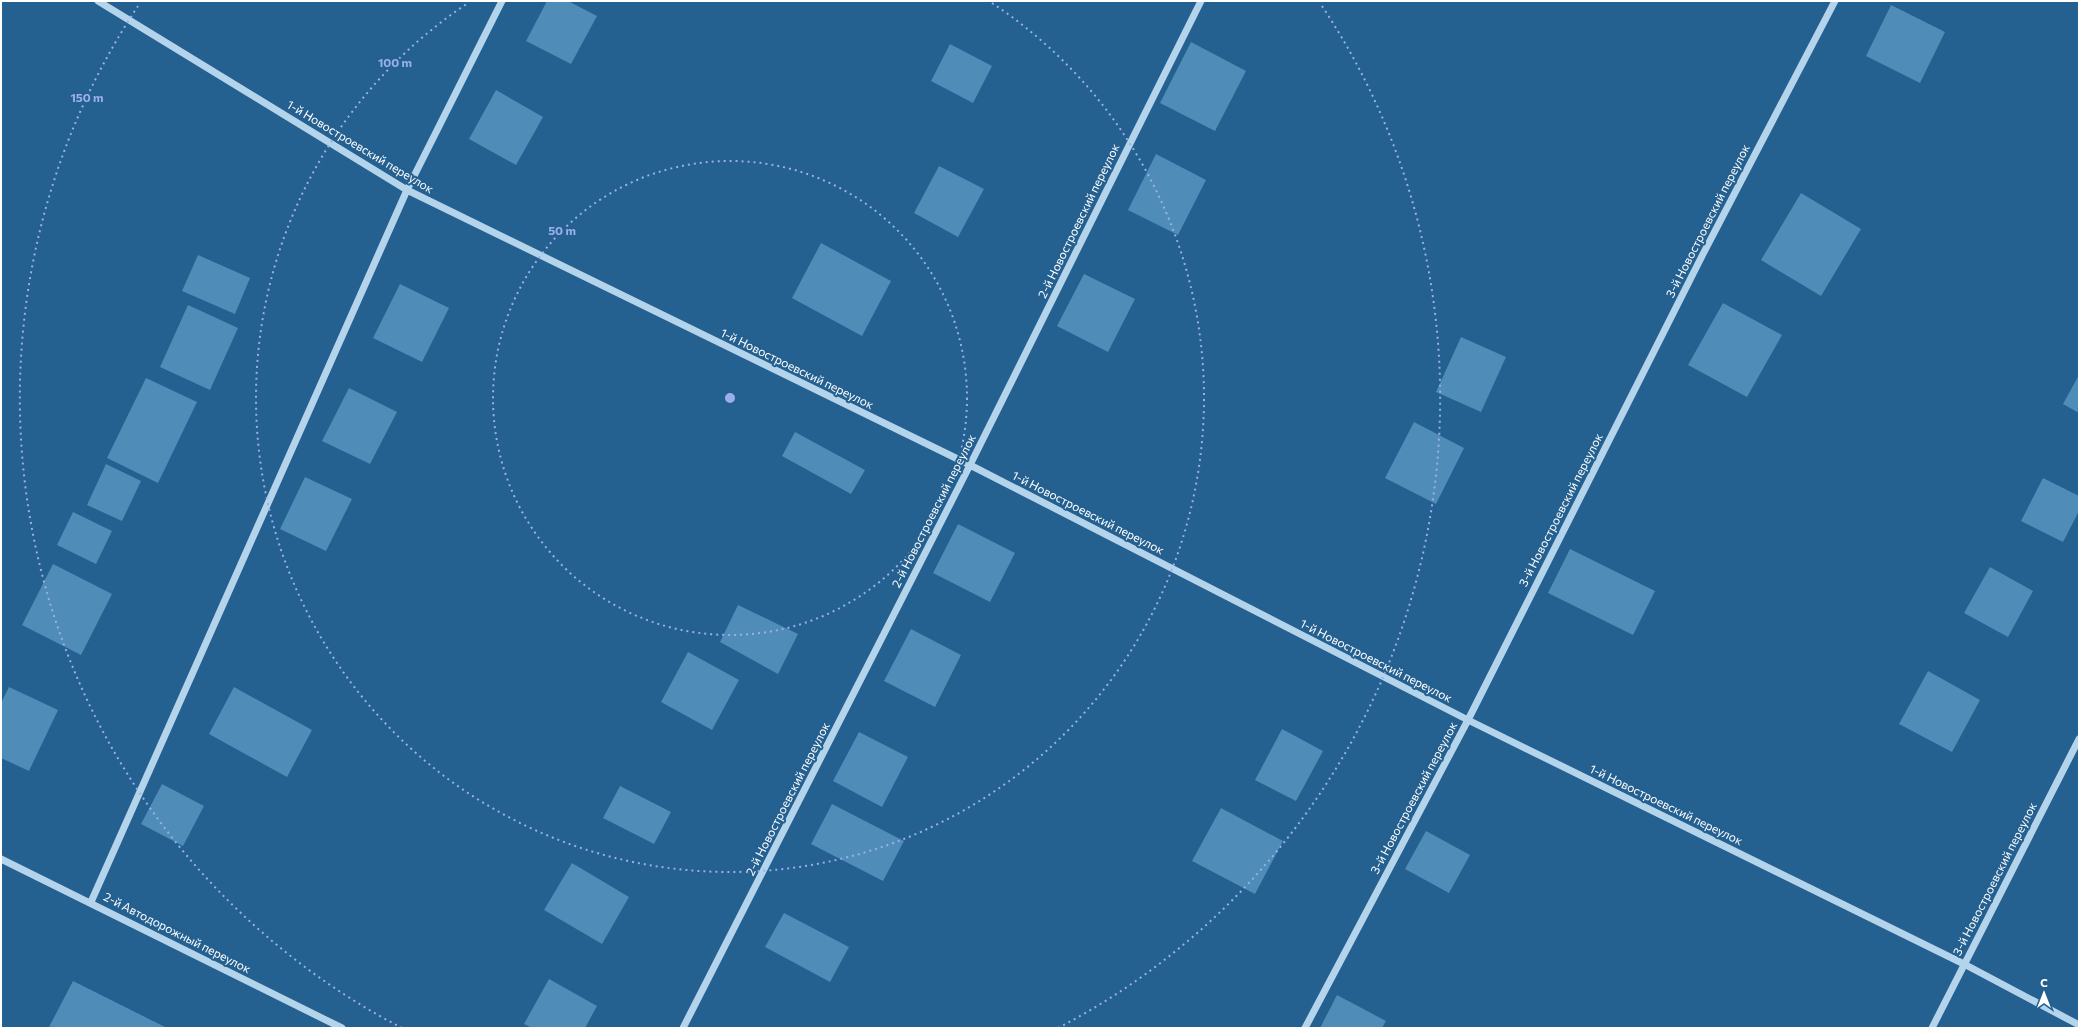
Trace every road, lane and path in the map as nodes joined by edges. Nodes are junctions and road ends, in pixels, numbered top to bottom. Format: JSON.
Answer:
{"nodes":[{"id":1,"x":98,"y":1,"type":"edge"},
{"id":2,"x":502,"y":1,"type":"edge"},
{"id":3,"x":1201,"y":1,"type":"edge"},
{"id":4,"x":1835,"y":1,"type":"edge"},
{"id":5,"x":407,"y":190,"type":"junction"},
{"id":6,"x":970,"y":465,"type":"junction"},
{"id":7,"x":1468,"y":720,"type":"junction"},
{"id":8,"x":2079,"y":740,"type":"edge"},
{"id":9,"x":1,"y":859,"type":"edge"},
{"id":10,"x":91,"y":902,"type":"junction"},
{"id":11,"x":1964,"y":964,"type":"junction"},
{"id":12,"x":2079,"y":1025,"type":"edge"},
{"id":13,"x":342,"y":1028,"type":"edge"},
{"id":14,"x":684,"y":1028,"type":"edge"},
{"id":15,"x":1305,"y":1028,"type":"edge"},
{"id":16,"x":1932,"y":1028,"type":"edge"}],
"edges":[{"from":1,"to":5,"type":"street","name":"1-й Новостроевский переулок"},
{"from":2,"to":5,"type":"street"},
{"from":3,"to":6,"type":"street","name":"2-й Новостроевский переулок"},
{"from":4,"to":7,"type":"street","name":"3-й Новостроевский переулок"},
{"from":5,"to":6,"type":"street","name":"1-й Новостроевский переулок"},
{"from":5,"to":10,"type":"street"},
{"from":6,"to":7,"type":"street","name":"1-й Новостроевский переулок"},
{"from":6,"to":14,"type":"street","name":"2-й Новостроевский переулок"},
{"from":7,"to":11,"type":"street","name":"1-й Новостроевский переулок"},
{"from":7,"to":15,"type":"street","name":"3-й Новостроевский переулок"},
{"from":8,"to":11,"type":"street","name":"3-й Новостроевский переулок"},
{"from":9,"to":10,"type":"street","name":"2-й Автодорожный переулок"},
{"from":10,"to":13,"type":"street","name":"2-й Автодорожный переулок"},
{"from":11,"to":12,"type":"street","name":"1-й Новостроевский переулок"},
{"from":11,"to":16,"type":"street","name":"3-й Новостроевский переулок"}]}
